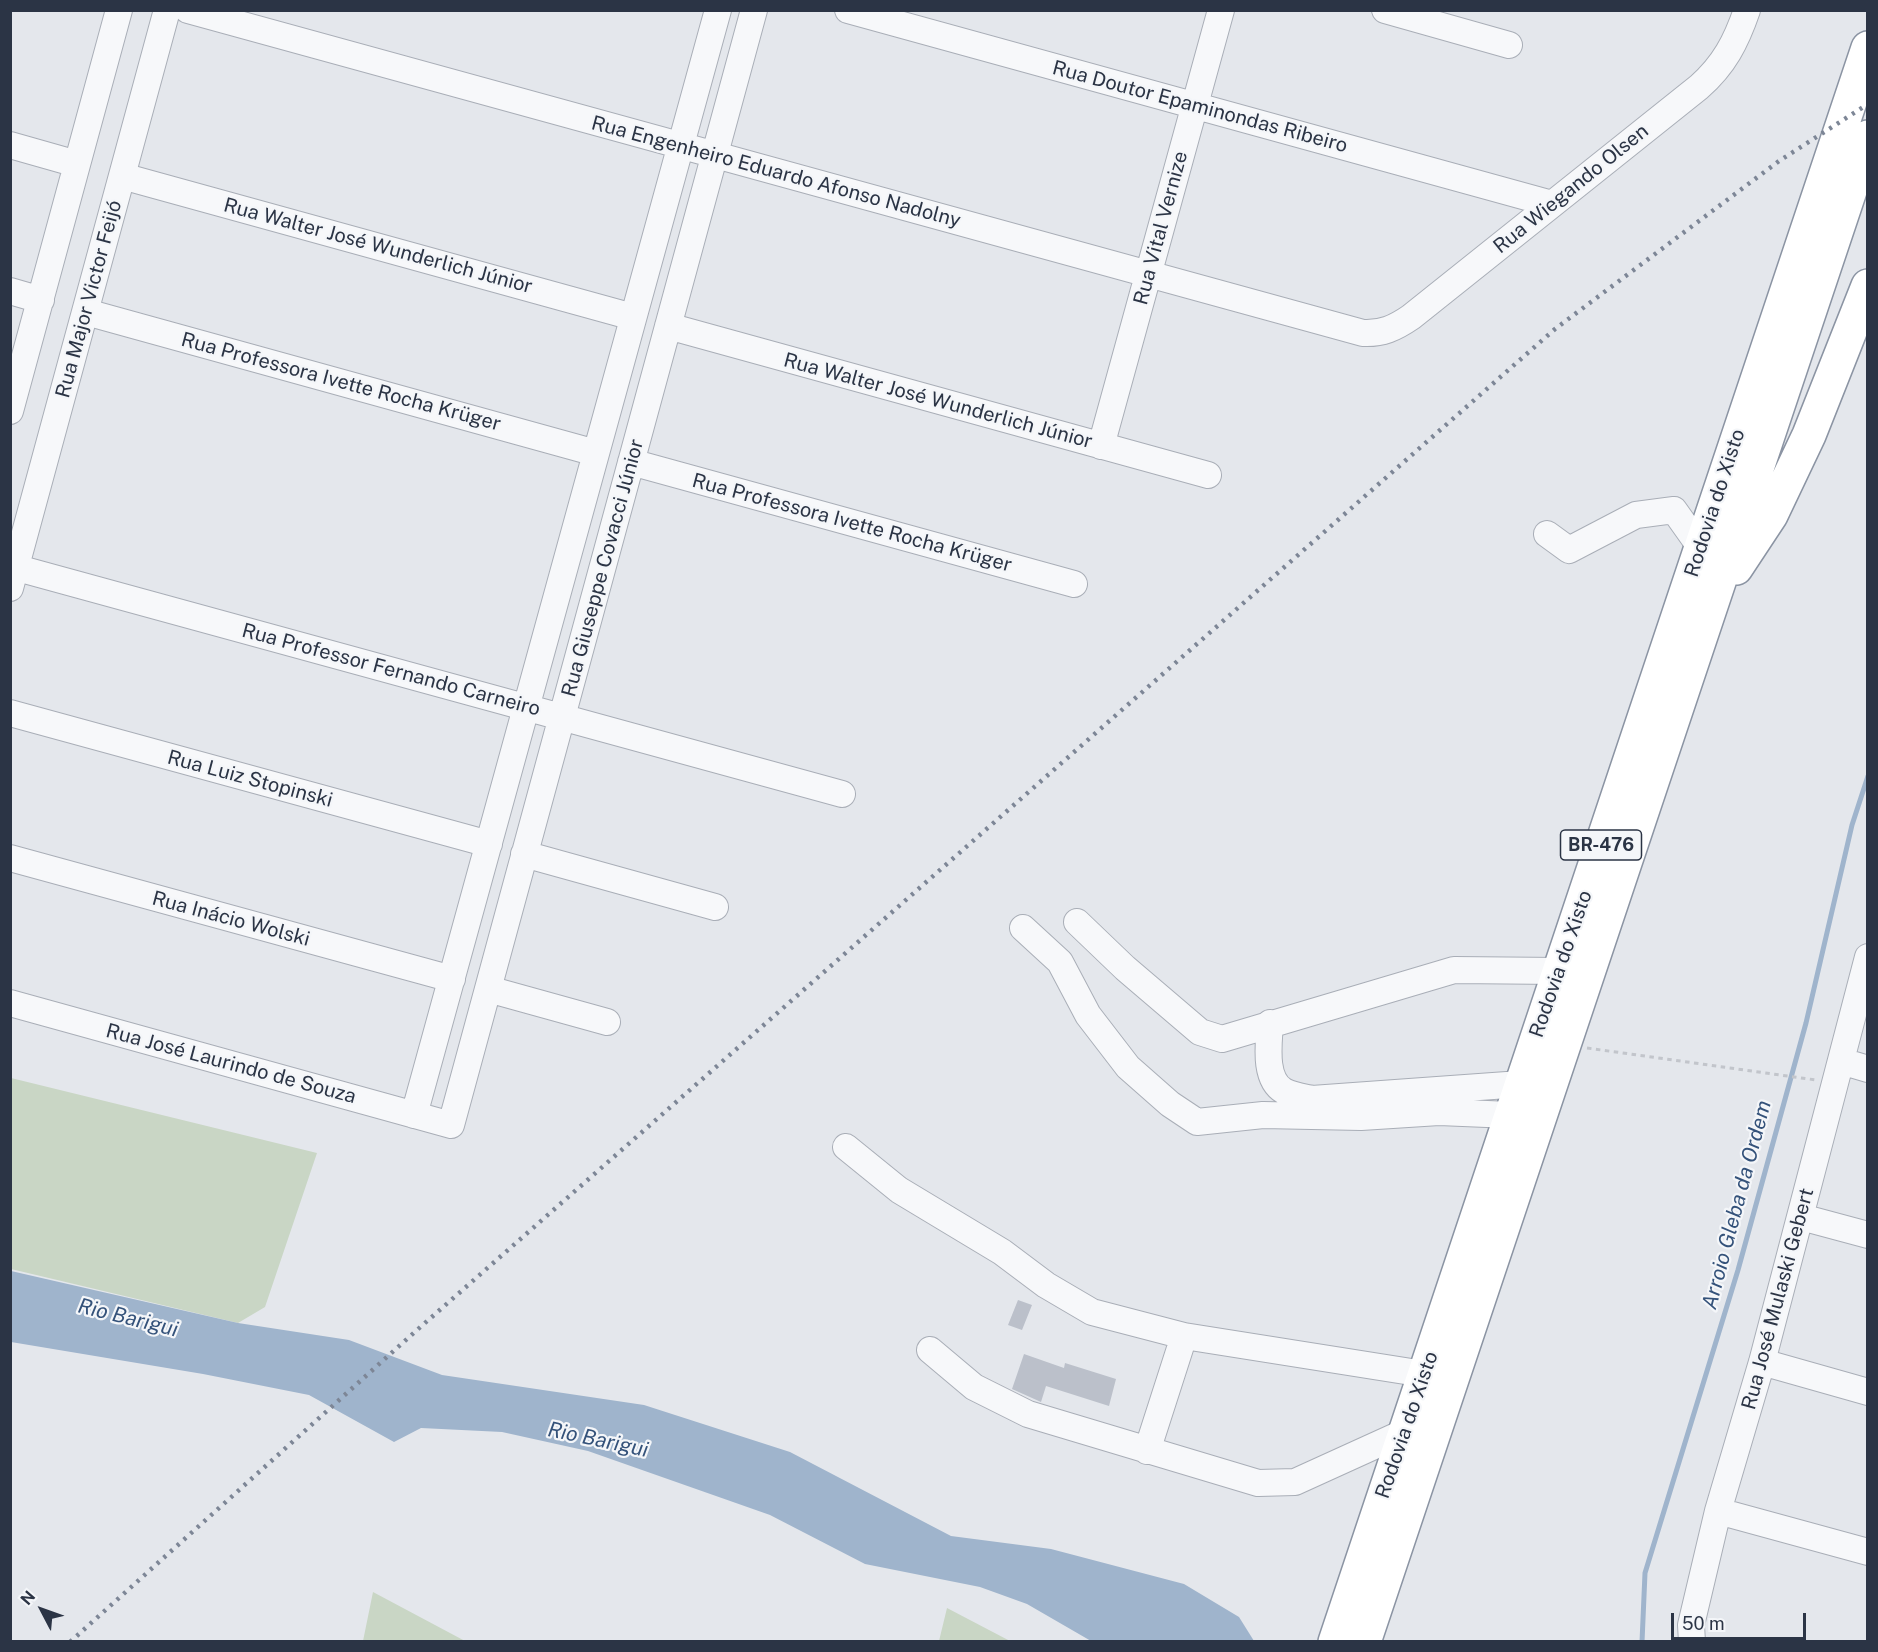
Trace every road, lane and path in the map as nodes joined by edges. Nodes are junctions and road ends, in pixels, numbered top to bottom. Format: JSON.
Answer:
{"nodes":[{"id":1,"x":119,"y":10,"type":"edge"},
{"id":2,"x":168,"y":10,"type":"edge"},
{"id":3,"x":188,"y":10,"type":"edge"},
{"id":4,"x":718,"y":10,"type":"edge"},
{"id":5,"x":754,"y":10,"type":"edge"},
{"id":6,"x":848,"y":10,"type":"edge"},
{"id":7,"x":1221,"y":10,"type":"edge"},
{"id":8,"x":1385,"y":10,"type":"edge"},
{"id":9,"x":1747,"y":10,"type":"edge"},
{"id":10,"x":1509,"y":45,"type":"dead end"},
{"id":11,"x":1868,"y":48,"type":"edge"},
{"id":12,"x":1195,"y":106,"type":"junction"},
{"id":13,"x":1868,"y":137,"type":"edge"},
{"id":14,"x":10,"y":145,"type":"edge"},
{"id":15,"x":680,"y":146,"type":"junction"},
{"id":16,"x":715,"y":155,"type":"junction"},
{"id":17,"x":77,"y":164,"type":"junction"},
{"id":18,"x":123,"y":176,"type":"junction"},
{"id":19,"x":1552,"y":204,"type":"junction"},
{"id":20,"x":1148,"y":274,"type":"junction"},
{"id":21,"x":1868,"y":286,"type":"edge"},
{"id":22,"x":10,"y":291,"type":"edge"},
{"id":23,"x":40,"y":300,"type":"junction"},
{"id":24,"x":86,"y":312,"type":"junction"},
{"id":25,"x":633,"y":317,"type":"junction"},
{"id":26,"x":668,"y":326,"type":"junction"},
{"id":27,"x":1363,"y":333,"type":"joint"},
{"id":28,"x":10,"y":411,"type":"edge"},
{"id":29,"x":1101,"y":446,"type":"junction"},
{"id":30,"x":596,"y":453,"type":"junction"},
{"id":31,"x":631,"y":462,"type":"junction"},
{"id":32,"x":1208,"y":475,"type":"dead end"},
{"id":33,"x":1547,"y":534,"type":"dead end"},
{"id":34,"x":1701,"y":548,"type":"junction"},
{"id":35,"x":12,"y":573,"type":"edge"},
{"id":36,"x":1074,"y":584,"type":"dead end"},
{"id":37,"x":1710,"y":607,"type":"junction"},
{"id":38,"x":526,"y":708,"type":"junction"},
{"id":39,"x":10,"y":713,"type":"edge"},
{"id":40,"x":562,"y":717,"type":"junction"},
{"id":41,"x":842,"y":794,"type":"dead end"},
{"id":42,"x":489,"y":844,"type":"junction"},
{"id":43,"x":525,"y":854,"type":"junction"},
{"id":44,"x":10,"y":858,"type":"edge"},
{"id":45,"x":715,"y":907,"type":"dead end"},
{"id":46,"x":1077,"y":922,"type":"dead end"},
{"id":47,"x":1023,"y":928,"type":"dead end"},
{"id":48,"x":1868,"y":957,"type":"edge"},
{"id":49,"x":1559,"y":971,"type":"junction"},
{"id":50,"x":452,"y":979,"type":"junction"},
{"id":51,"x":488,"y":989,"type":"junction"},
{"id":52,"x":10,"y":1003,"type":"edge"},
{"id":53,"x":607,"y":1022,"type":"dead end"},
{"id":54,"x":1270,"y":1023,"type":"junction"},
{"id":55,"x":1564,"y":1045,"type":"junction"},
{"id":56,"x":1841,"y":1061,"type":"junction"},
{"id":57,"x":1868,"y":1069,"type":"edge"},
{"id":58,"x":1822,"y":1082,"type":"dead end"},
{"id":59,"x":1521,"y":1084,"type":"junction"},
{"id":60,"x":414,"y":1114,"type":"junction"},
{"id":61,"x":1511,"y":1115,"type":"junction"},
{"id":62,"x":451,"y":1125,"type":"joint"},
{"id":63,"x":846,"y":1147,"type":"dead end"},
{"id":64,"x":1801,"y":1217,"type":"junction"},
{"id":65,"x":1868,"y":1236,"type":"edge"},
{"id":66,"x":1184,"y":1336,"type":"junction"},
{"id":67,"x":930,"y":1350,"type":"dead end"},
{"id":68,"x":1762,"y":1362,"type":"junction"},
{"id":69,"x":1425,"y":1374,"type":"junction"},
{"id":70,"x":1868,"y":1392,"type":"edge"},
{"id":71,"x":1405,"y":1432,"type":"junction"},
{"id":72,"x":1147,"y":1451,"type":"junction"},
{"id":73,"x":1718,"y":1511,"type":"junction"},
{"id":74,"x":1868,"y":1552,"type":"edge"},
{"id":75,"x":1335,"y":1641,"type":"edge"},
{"id":76,"x":1364,"y":1641,"type":"edge"},
{"id":77,"x":1692,"y":1641,"type":"edge"}],
"edges":[{"from":1,"to":17,"type":"street"},
{"from":2,"to":18,"type":"street","name":"Rua Major Victor Feijó"},
{"from":3,"to":15,"type":"street","name":"Rua Engenheiro Eduardo Afonso Nadolny"},
{"from":4,"to":15,"type":"street","name":"Rua Giuseppe Covacci Júnior"},
{"from":5,"to":16,"type":"street","name":"Rua Giuseppe Covacci Júnior"},
{"from":6,"to":12,"type":"street","name":"Rua Doutor Epaminondas Ribeiro"},
{"from":7,"to":12,"type":"street","name":"Rua Vital Vernize"},
{"from":8,"to":10,"type":"street"},
{"from":9,"to":19,"type":"street","name":"Rua Wiegando Olsen"},
{"from":11,"to":34,"type":"highway","name":"Rodovia do Xisto","number":"BR-476"},
{"from":12,"to":19,"type":"street","name":"Rua Doutor Epaminondas Ribeiro"},
{"from":12,"to":20,"type":"street","name":"Rua Vital Vernize"},
{"from":13,"to":37,"type":"highway","name":"Rodovia do Xisto","number":"BR-476"},
{"from":14,"to":17,"type":"street"},
{"from":15,"to":16,"type":"street","name":"Rua Engenheiro Eduardo Afonso Nadolny"},
{"from":15,"to":25,"type":"street","name":"Rua Giuseppe Covacci Júnior"},
{"from":16,"to":20,"type":"street","name":"Rua Engenheiro Eduardo Afonso Nadolny"},
{"from":16,"to":26,"type":"street","name":"Rua Giuseppe Covacci Júnior"},
{"from":17,"to":23,"type":"street"},
{"from":18,"to":24,"type":"street","name":"Rua Major Victor Feijó"},
{"from":18,"to":25,"type":"street","name":"Rua Walter José Wunderlich Júnior"},
{"from":19,"to":27,"type":"street","name":"Rua Wiegando Olsen"},
{"from":20,"to":27,"type":"street","name":"Rua Engenheiro Eduardo Afonso Nadolny"},
{"from":20,"to":29,"type":"street","name":"Rua Vital Vernize"},
{"from":21,"to":37,"type":"highway"},
{"from":22,"to":23,"type":"street"},
{"from":23,"to":28,"type":"street"},
{"from":24,"to":30,"type":"street","name":"Rua Professora Ivette Rocha Krüger"},
{"from":24,"to":35,"type":"street","name":"Rua Major Victor Feijó"},
{"from":25,"to":30,"type":"street","name":"Rua Giuseppe Covacci Júnior"},
{"from":26,"to":29,"type":"street","name":"Rua Walter José Wunderlich Júnior"},
{"from":26,"to":31,"type":"street","name":"Rua Giuseppe Covacci Júnior"},
{"from":29,"to":32,"type":"street","name":"Rua Walter José Wunderlich Júnior"},
{"from":30,"to":38,"type":"street","name":"Rua Giuseppe Covacci Júnior"},
{"from":31,"to":36,"type":"street","name":"Rua Professora Ivette Rocha Krüger"},
{"from":31,"to":40,"type":"street","name":"Rua Giuseppe Covacci Júnior"},
{"from":33,"to":34,"type":"street"},
{"from":34,"to":49,"type":"highway","name":"Rodovia do Xisto","number":"BR-476"},
{"from":35,"to":38,"type":"street","name":"Rua Professor Fernando Carneiro"},
{"from":37,"to":55,"type":"highway","name":"Rodovia do Xisto","number":"BR-476"},
{"from":38,"to":40,"type":"street","name":"Rua Professor Fernando Carneiro"},
{"from":38,"to":42,"type":"street","name":"Rua Giuseppe Covacci Júnior"},
{"from":39,"to":42,"type":"street","name":"Rua Luiz Stopinski"},
{"from":40,"to":41,"type":"street","name":"Rua Professor Fernando Carneiro"},
{"from":40,"to":43,"type":"street","name":"Rua Giuseppe Covacci Júnior"},
{"from":42,"to":50,"type":"street","name":"Rua Giuseppe Covacci Júnior"},
{"from":43,"to":45,"type":"street"},
{"from":43,"to":51,"type":"street","name":"Rua Giuseppe Covacci Júnior"},
{"from":44,"to":50,"type":"street","name":"Rua Inácio Wolski"},
{"from":46,"to":54,"type":"street"},
{"from":47,"to":61,"type":"street"},
{"from":48,"to":56,"type":"street","name":"Rua José Mulaski Gebert"},
{"from":49,"to":54,"type":"street"},
{"from":49,"to":59,"type":"highway","name":"Rodovia do Xisto","number":"BR-476"},
{"from":50,"to":60,"type":"street","name":"Rua Giuseppe Covacci Júnior"},
{"from":51,"to":53,"type":"street"},
{"from":51,"to":62,"type":"street","name":"Rua Giuseppe Covacci Júnior"},
{"from":52,"to":60,"type":"street","name":"Rua José Laurindo de Souza"},
{"from":54,"to":59,"type":"street"},
{"from":55,"to":58,"type":"path"},
{"from":55,"to":76,"type":"highway","name":"Rodovia do Xisto","number":"BR-476"},
{"from":56,"to":57,"type":"street"},
{"from":56,"to":64,"type":"street","name":"Rua José Mulaski Gebert"},
{"from":59,"to":61,"type":"highway","name":"Rodovia do Xisto","number":"BR-476"},
{"from":60,"to":62,"type":"street","name":"Rua José Laurindo de Souza"},
{"from":61,"to":69,"type":"highway","name":"Rodovia do Xisto","number":"BR-476"},
{"from":63,"to":66,"type":"street"},
{"from":64,"to":65,"type":"street"},
{"from":64,"to":68,"type":"street","name":"Rua José Mulaski Gebert"},
{"from":66,"to":69,"type":"street"},
{"from":66,"to":72,"type":"street"},
{"from":67,"to":72,"type":"street"},
{"from":68,"to":70,"type":"street"},
{"from":68,"to":73,"type":"street","name":"Rua José Mulaski Gebert"},
{"from":69,"to":71,"type":"highway","name":"Rodovia do Xisto","number":"BR-476"},
{"from":71,"to":72,"type":"street"},
{"from":71,"to":75,"type":"highway","name":"Rodovia do Xisto","number":"BR-476"},
{"from":73,"to":74,"type":"street"},
{"from":73,"to":77,"type":"street","name":"Rua José Mulaski Gebert"}]}
